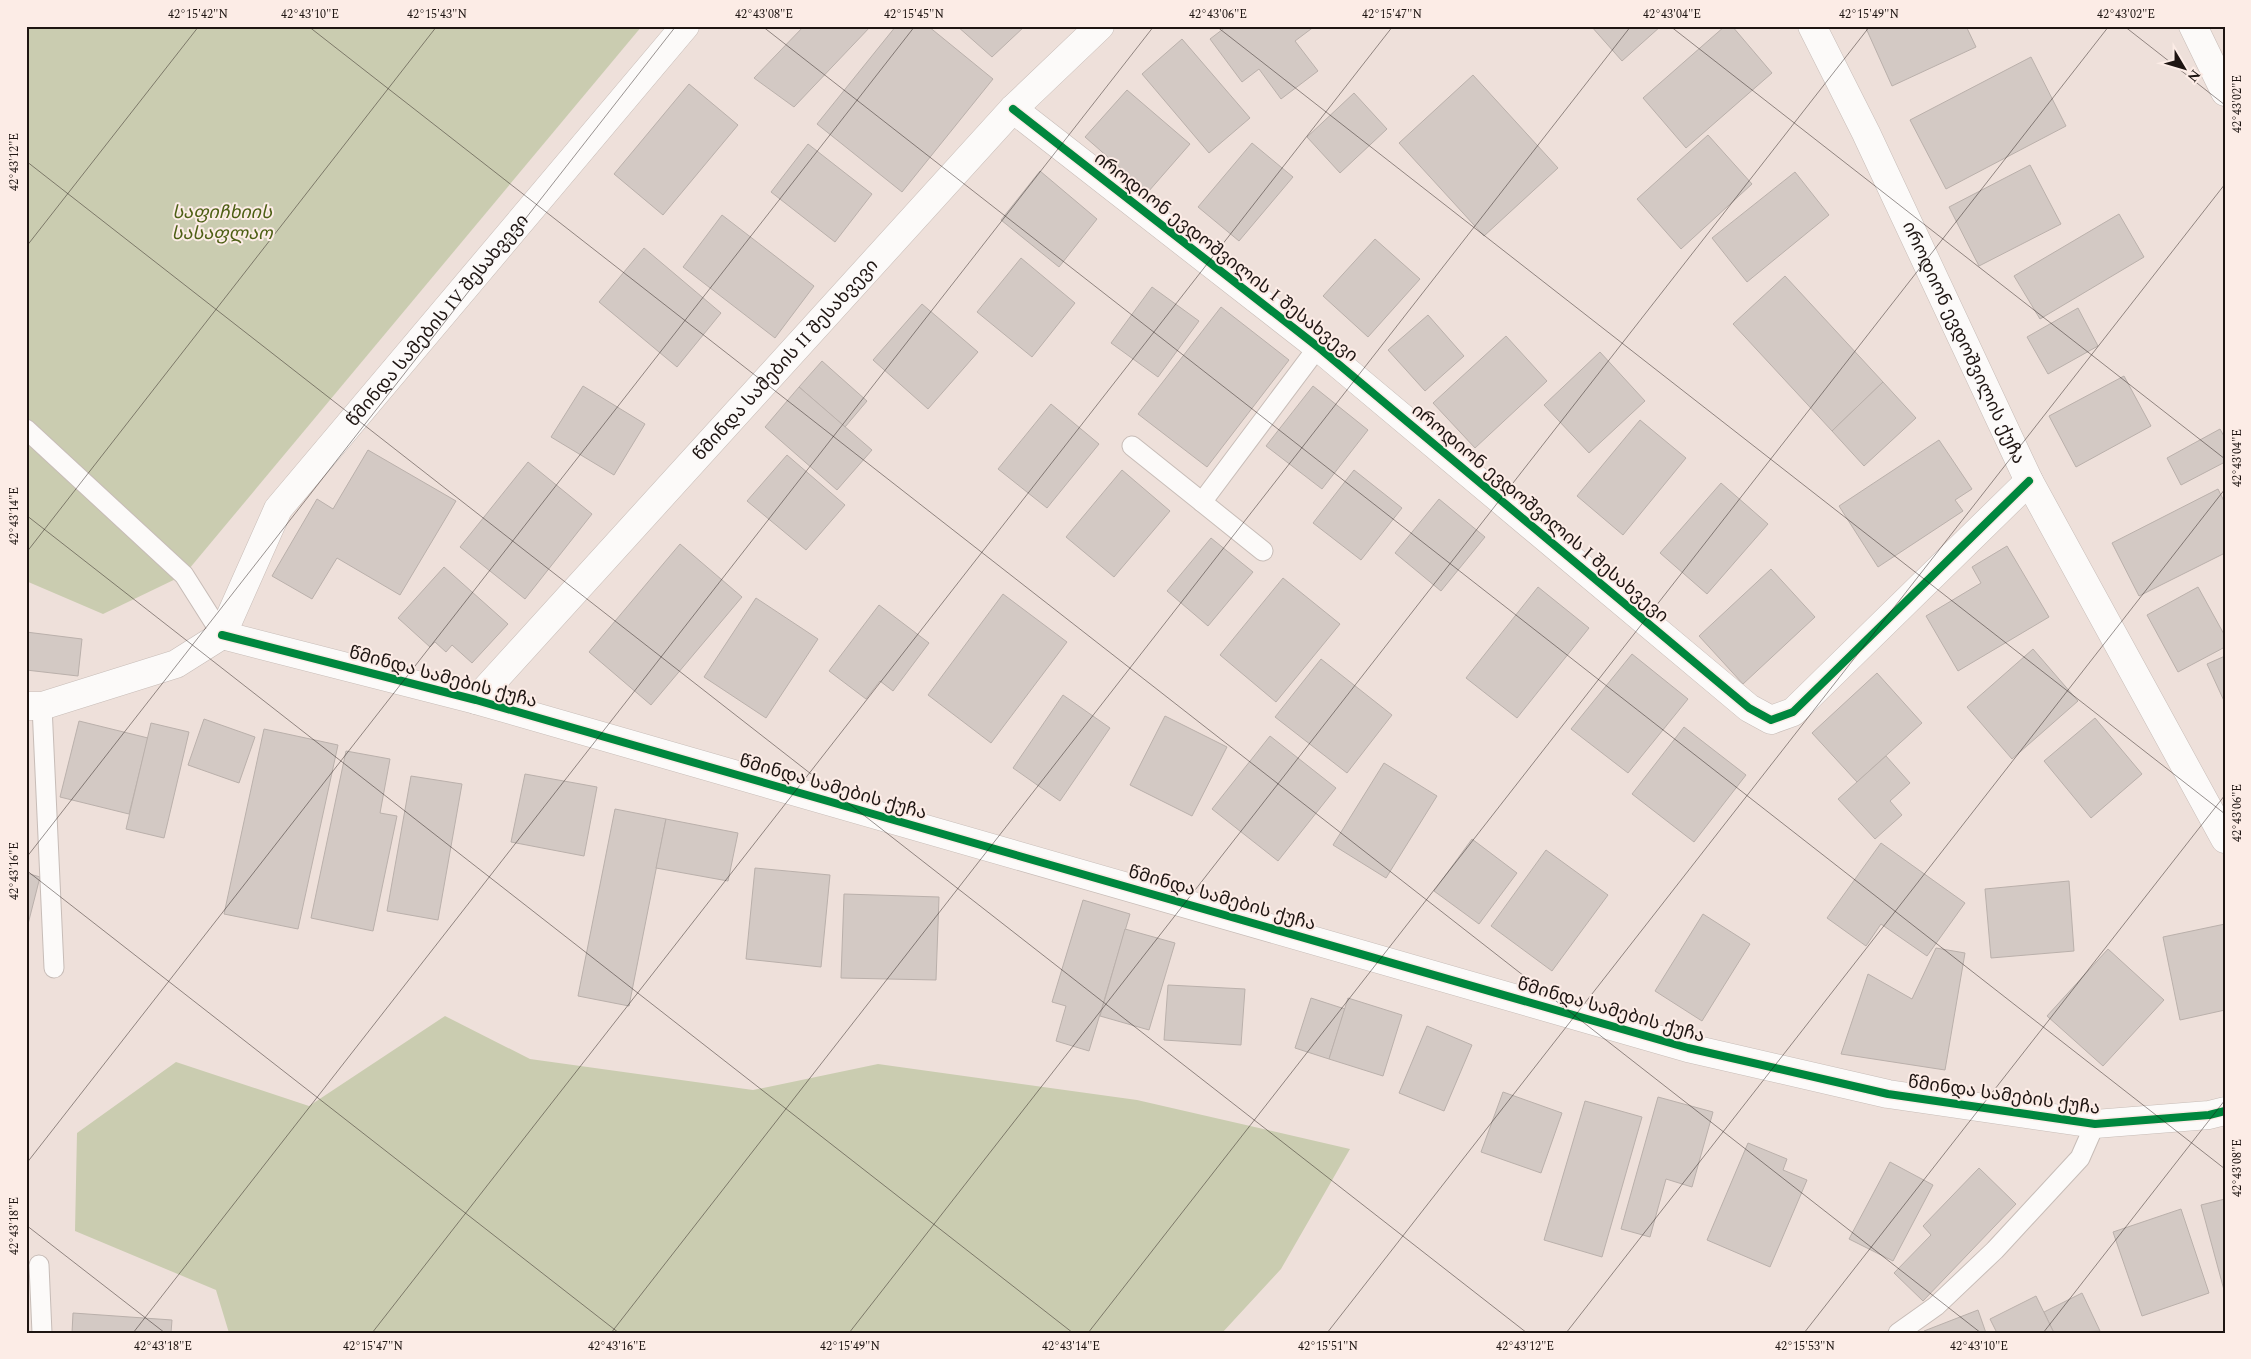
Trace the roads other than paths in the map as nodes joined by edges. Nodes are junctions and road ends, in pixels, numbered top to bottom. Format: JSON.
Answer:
{"nodes":[{"id":1,"x":685,"y":26,"type":"edge"},
{"id":2,"x":1100,"y":26,"type":"edge"},
{"id":3,"x":1812,"y":26,"type":"edge"},
{"id":4,"x":2193,"y":26,"type":"edge"},
{"id":5,"x":2225,"y":92,"type":"edge"},
{"id":6,"x":1013,"y":109,"type":"junction"},
{"id":7,"x":1318,"y":347,"type":"junction"},
{"id":8,"x":26,"y":429,"type":"edge"},
{"id":9,"x":1132,"y":446,"type":"dead end"},
{"id":10,"x":2029,"y":481,"type":"junction"},
{"id":11,"x":1202,"y":502,"type":"junction"},
{"id":12,"x":1263,"y":551,"type":"dead end"},
{"id":13,"x":222,"y":635,"type":"junction"},
{"id":14,"x":476,"y":700,"type":"junction"},
{"id":15,"x":34,"y":706,"type":"edge"},
{"id":16,"x":2225,"y":839,"type":"edge"},
{"id":17,"x":54,"y":968,"type":"dead end"},
{"id":18,"x":2225,"y":1111,"type":"edge"},
{"id":19,"x":2095,"y":1124,"type":"junction"},
{"id":20,"x":40,"y":1265,"type":"dead end"},
{"id":21,"x":42,"y":1333,"type":"edge"},
{"id":22,"x":1898,"y":1333,"type":"edge"}],
"edges":[{"from":1,"to":13,"type":"street","name":"წმინდა სამების IV შესახვევი"},
{"from":2,"to":6,"type":"street","name":"წმინდა სამების II შესახვევი"},
{"from":3,"to":10,"type":"street","name":"იროდიონ ევდოშვილის ქუჩა"},
{"from":4,"to":5,"type":"street"},
{"from":6,"to":7,"type":"street","name":"იროდიონ ევდოშვილის I შესახვევი"},
{"from":6,"to":14,"type":"street","name":"წმინდა სამების II შესახვევი"},
{"from":7,"to":10,"type":"street","name":"იროდიონ ევდოშვილის I შესახვევი"},
{"from":7,"to":11,"type":"lane"},
{"from":8,"to":13,"type":"lane"},
{"from":9,"to":11,"type":"lane"},
{"from":10,"to":16,"type":"street","name":"იროდიონ ევდოშვილის ქუჩა"},
{"from":11,"to":12,"type":"lane"},
{"from":13,"to":14,"type":"street","name":"წმინდა სამების ქუჩა"},
{"from":13,"to":15,"type":"street"},
{"from":14,"to":19,"type":"street","name":"წმინდა სამების ქუჩა"},
{"from":15,"to":17,"type":"lane"},
{"from":18,"to":19,"type":"street","name":"წმინდა სამების ქუჩა"},
{"from":19,"to":22,"type":"lane"},
{"from":20,"to":21,"type":"lane"}]}
